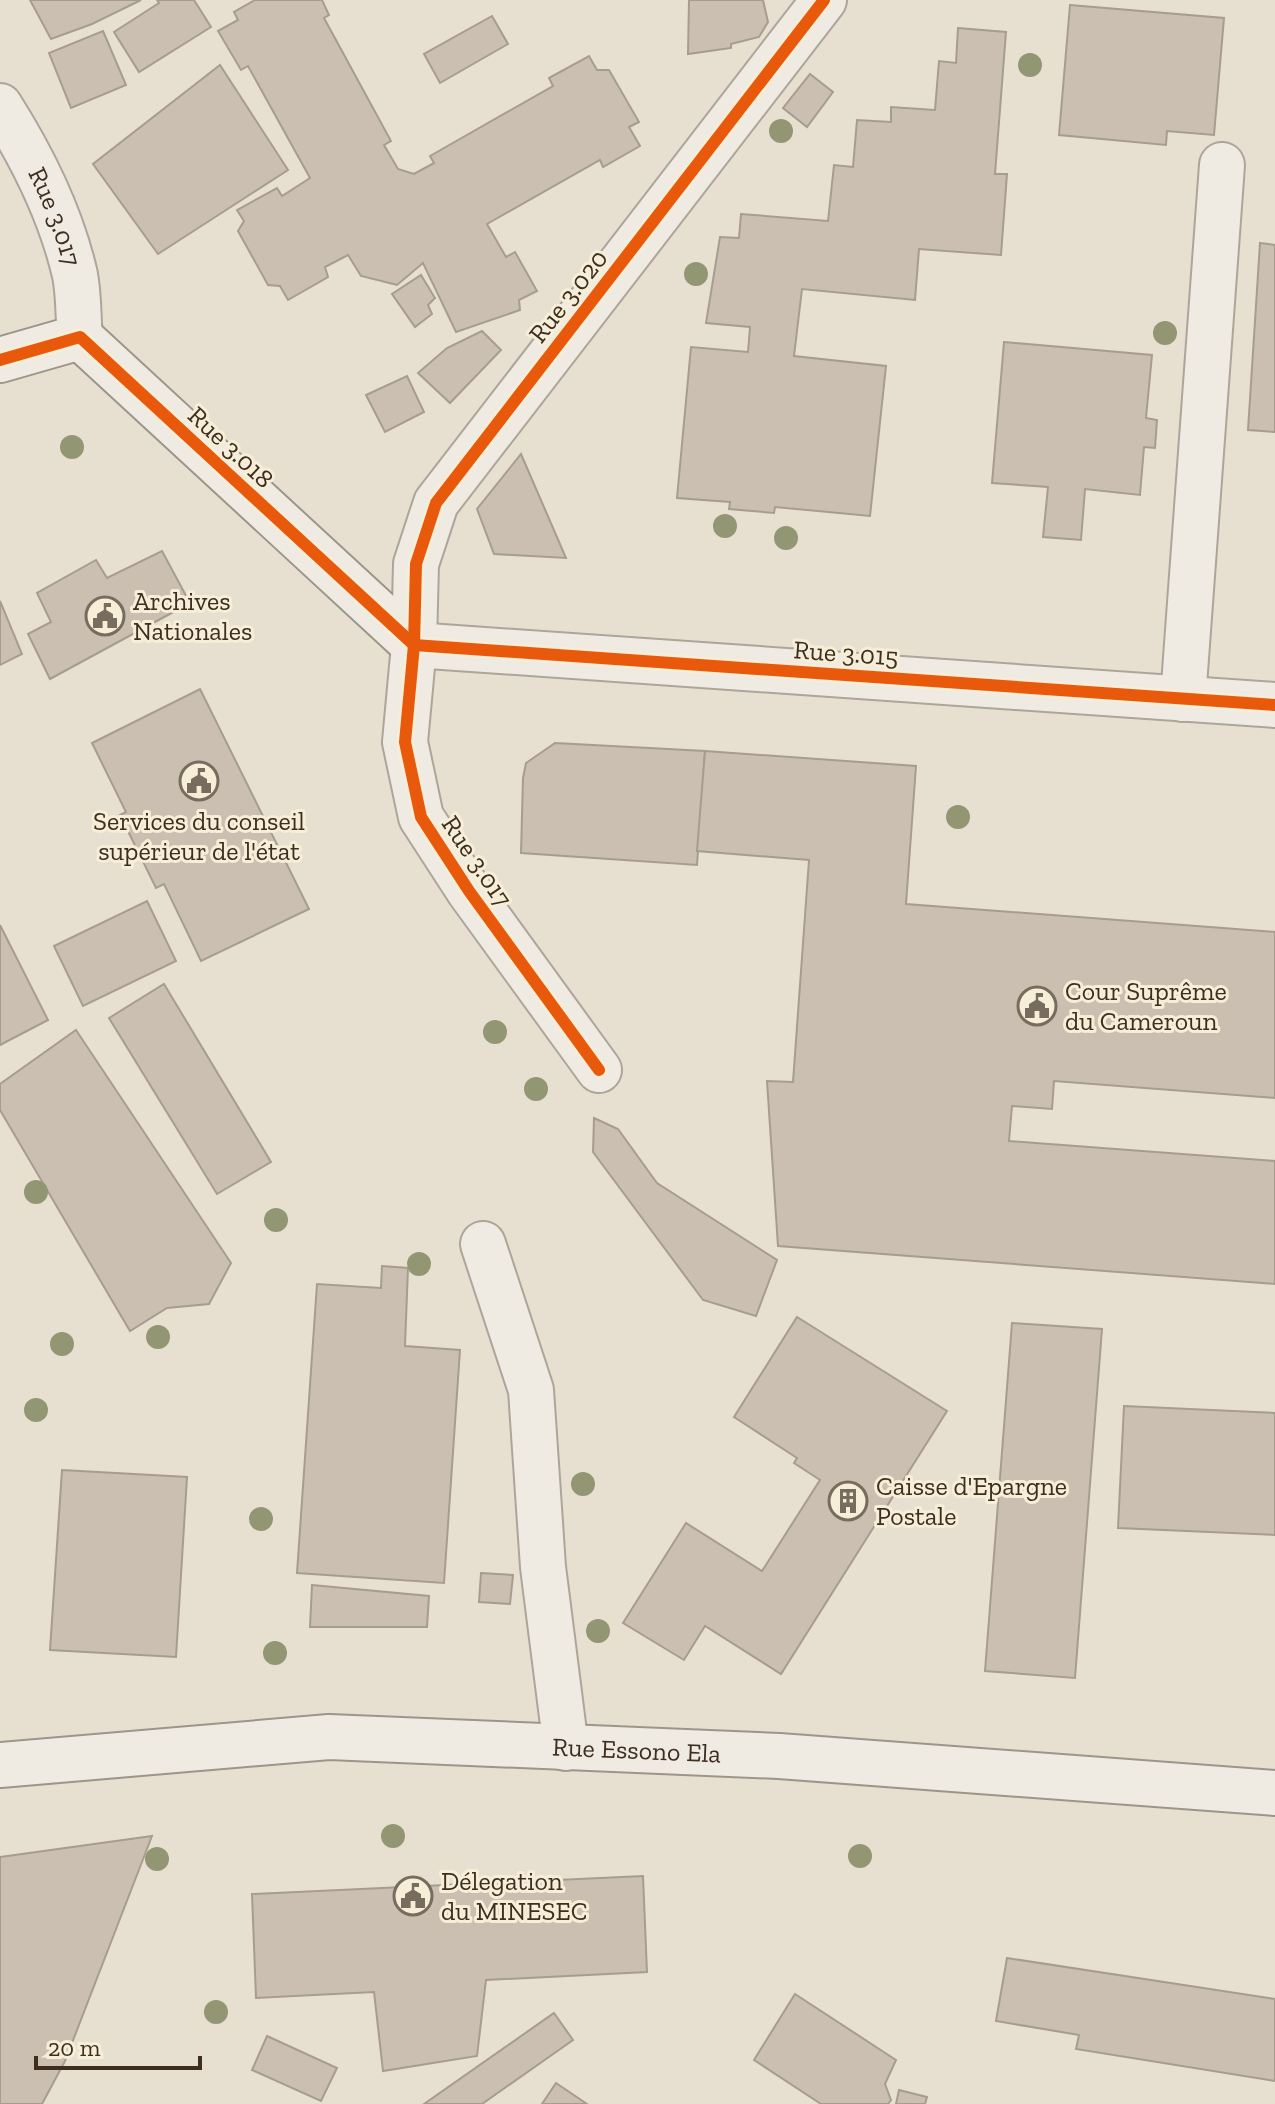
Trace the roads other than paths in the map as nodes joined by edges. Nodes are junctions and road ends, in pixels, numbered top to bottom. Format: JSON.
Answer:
{"nodes":[{"id":1,"x":824,"y":0,"type":"edge"},
{"id":2,"x":0,"y":106,"type":"edge"},
{"id":3,"x":1222,"y":165,"type":"dead end"},
{"id":4,"x":80,"y":337,"type":"junction"},
{"id":5,"x":0,"y":360,"type":"edge"},
{"id":6,"x":414,"y":645,"type":"junction"},
{"id":7,"x":1183,"y":699,"type":"junction"},
{"id":8,"x":1275,"y":705,"type":"edge"},
{"id":9,"x":599,"y":1070,"type":"dead end"},
{"id":10,"x":483,"y":1244,"type":"dead end"},
{"id":11,"x":566,"y":1748,"type":"junction"},
{"id":12,"x":0,"y":1765,"type":"edge"},
{"id":13,"x":1275,"y":1793,"type":"edge"}],
"edges":[{"from":1,"to":6,"type":"street","name":"Rue 3.020"},
{"from":2,"to":4,"type":"street","name":"Rue 3.017"},
{"from":3,"to":7,"type":"street"},
{"from":4,"to":5,"type":"street"},
{"from":4,"to":6,"type":"street","name":"Rue 3.018"},
{"from":6,"to":7,"type":"street","name":"Rue 3.015"},
{"from":6,"to":9,"type":"street","name":"Rue 3.017"},
{"from":7,"to":8,"type":"street","name":"Rue 3.015"},
{"from":10,"to":11,"type":"street"},
{"from":11,"to":12,"type":"street","name":"Rue Essono Ela"},
{"from":11,"to":13,"type":"street","name":"Rue Essono Ela"}]}
